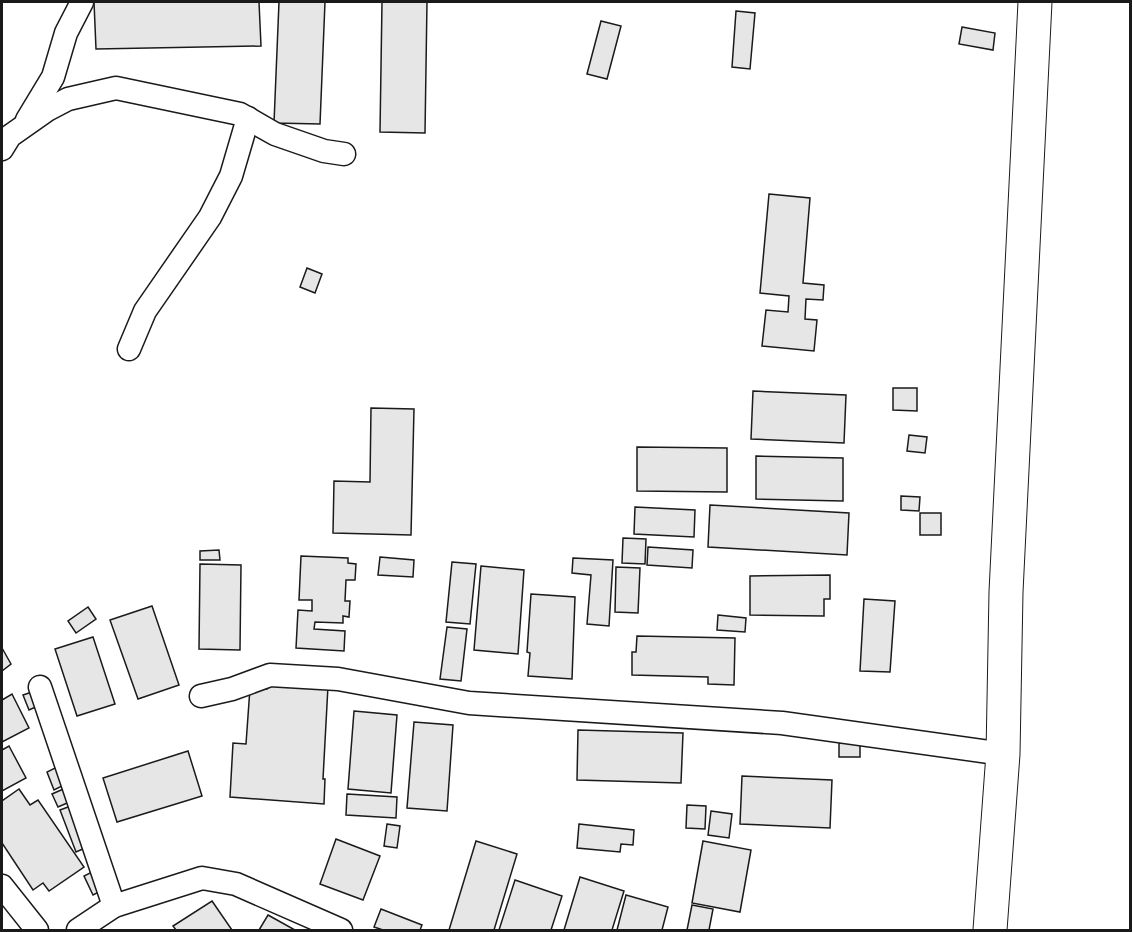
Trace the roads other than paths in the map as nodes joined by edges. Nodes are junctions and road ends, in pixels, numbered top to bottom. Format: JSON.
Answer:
{"nodes":[{"id":1,"x":82,"y":2,"type":"edge"},
{"id":2,"x":1035,"y":2,"type":"edge"},
{"id":3,"x":248,"y":118,"type":"junction"},
{"id":4,"x":23,"y":127,"type":"junction"},
{"id":5,"x":2,"y":149,"type":"edge"},
{"id":6,"x":344,"y":154,"type":"dead end"},
{"id":7,"x":129,"y":349,"type":"dead end"},
{"id":8,"x":40,"y":687,"type":"dead end"},
{"id":9,"x":201,"y":696,"type":"dead end"},
{"id":10,"x":1003,"y":754,"type":"junction"},
{"id":11,"x":2,"y":886,"type":"edge"},
{"id":12,"x":114,"y":906,"type":"junction"},
{"id":13,"x":38,"y":930,"type":"edge"},
{"id":14,"x":78,"y":930,"type":"edge"},
{"id":15,"x":340,"y":930,"type":"edge"},
{"id":16,"x":990,"y":930,"type":"edge"}],
"edges":[{"from":1,"to":4,"type":"street"},
{"from":2,"to":10,"type":"main road"},
{"from":3,"to":4,"type":"street"},
{"from":3,"to":6,"type":"street"},
{"from":3,"to":7,"type":"street"},
{"from":4,"to":5,"type":"street"},
{"from":8,"to":12,"type":"street"},
{"from":9,"to":10,"type":"street"},
{"from":10,"to":16,"type":"main road"},
{"from":11,"to":13,"type":"street"},
{"from":12,"to":14,"type":"street"},
{"from":12,"to":15,"type":"street"}]}
